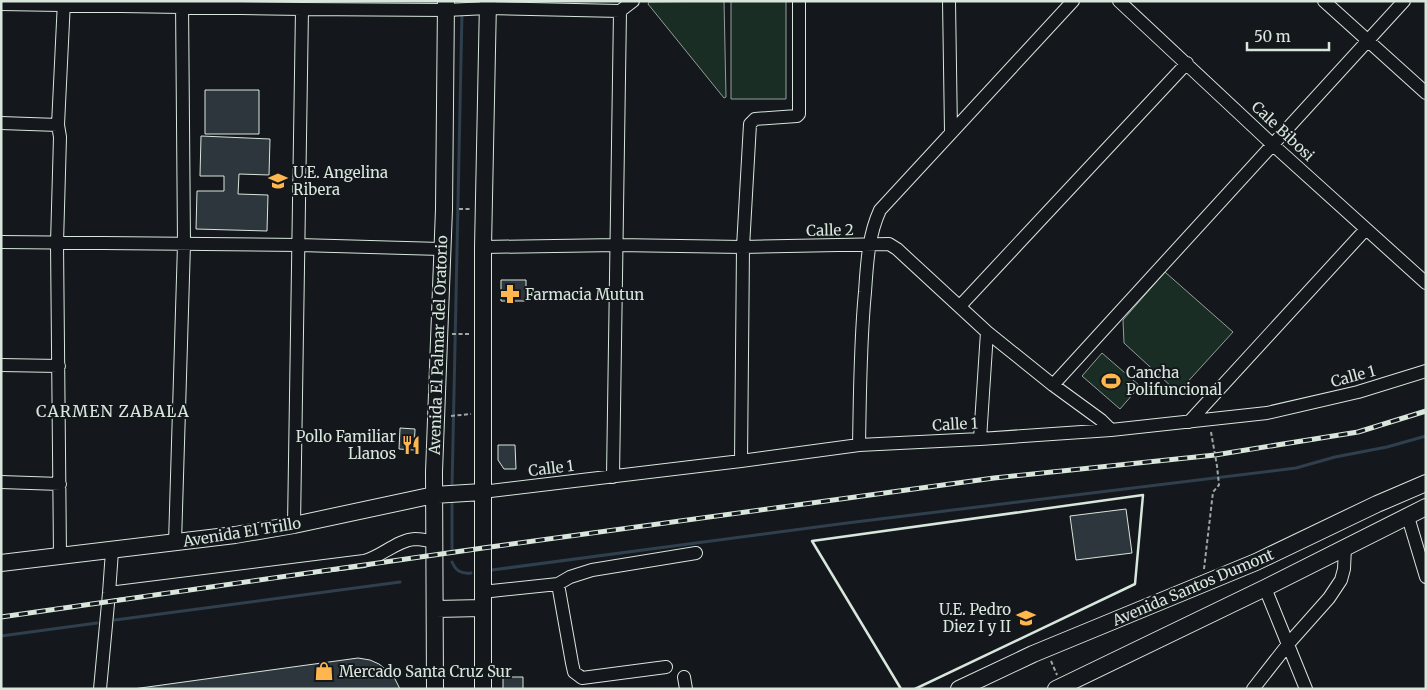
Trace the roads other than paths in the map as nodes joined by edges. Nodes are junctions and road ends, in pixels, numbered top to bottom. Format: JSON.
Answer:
{"nodes":[{"id":1,"x":633,"y":1,"type":"edge"},
{"id":2,"x":799,"y":1,"type":"edge"},
{"id":3,"x":949,"y":1,"type":"edge"},
{"id":4,"x":1073,"y":1,"type":"edge"},
{"id":5,"x":1119,"y":1,"type":"edge"},
{"id":6,"x":1324,"y":1,"type":"edge"},
{"id":7,"x":1404,"y":1,"type":"edge"},
{"id":8,"x":64,"y":3,"type":"edge"},
{"id":9,"x":1,"y":4,"type":"edge"},
{"id":10,"x":182,"y":4,"type":"edge"},
{"id":11,"x":484,"y":6,"type":"edge"},
{"id":12,"x":449,"y":7,"type":"edge"},
{"id":13,"x":302,"y":9,"type":"junction"},
{"id":14,"x":620,"y":12,"type":"junction"},
{"id":15,"x":1368,"y":41,"type":"junction"},
{"id":16,"x":1186,"y":62,"type":"junction"},
{"id":17,"x":1426,"y":93,"type":"edge"},
{"id":18,"x":1,"y":123,"type":"edge"},
{"id":19,"x":58,"y":125,"type":"junction"},
{"id":20,"x":951,"y":132,"type":"junction"},
{"id":21,"x":1272,"y":144,"type":"junction"},
{"id":22,"x":1366,"y":228,"type":"junction"},
{"id":23,"x":1,"y":242,"type":"edge"},
{"id":24,"x":57,"y":243,"type":"junction"},
{"id":25,"x":184,"y":244,"type":"junction"},
{"id":26,"x":299,"y":244,"type":"junction"},
{"id":27,"x":617,"y":245,"type":"junction"},
{"id":28,"x":869,"y":245,"type":"junction"},
{"id":29,"x":483,"y":247,"type":"junction"},
{"id":30,"x":743,"y":248,"type":"junction"},
{"id":31,"x":441,"y":249,"type":"junction"},
{"id":32,"x":1426,"y":283,"type":"edge"},
{"id":33,"x":960,"y":306,"type":"junction"},
{"id":34,"x":987,"y":332,"type":"junction"},
{"id":35,"x":1,"y":365,"type":"edge"},
{"id":36,"x":59,"y":366,"type":"junction"},
{"id":37,"x":1426,"y":371,"type":"edge"},
{"id":38,"x":1053,"y":385,"type":"junction"},
{"id":39,"x":1189,"y":422,"type":"junction"},
{"id":40,"x":1111,"y":430,"type":"junction"},
{"id":41,"x":980,"y":439,"type":"junction"},
{"id":42,"x":859,"y":445,"type":"junction"},
{"id":43,"x":741,"y":462,"type":"junction"},
{"id":44,"x":613,"y":477,"type":"junction"},
{"id":45,"x":1423,"y":481,"type":"edge"},
{"id":46,"x":1,"y":482,"type":"edge"},
{"id":47,"x":60,"y":484,"type":"junction"},
{"id":48,"x":482,"y":492,"type":"junction"},
{"id":49,"x":439,"y":495,"type":"junction"},
{"id":50,"x":1426,"y":507,"type":"edge"},
{"id":51,"x":1408,"y":516,"type":"junction"},
{"id":52,"x":294,"y":525,"type":"junction"},
{"id":53,"x":434,"y":541,"type":"junction"},
{"id":54,"x":175,"y":543,"type":"junction"},
{"id":55,"x":1345,"y":547,"type":"junction"},
{"id":56,"x":112,"y":551,"type":"junction"},
{"id":57,"x":696,"y":553,"type":"dead end"},
{"id":58,"x":60,"y":556,"type":"junction"},
{"id":59,"x":1,"y":564,"type":"edge"},
{"id":60,"x":1426,"y":577,"type":"edge"},
{"id":61,"x":558,"y":584,"type":"junction"},
{"id":62,"x":1265,"y":588,"type":"junction"},
{"id":63,"x":109,"y":593,"type":"junction"},
{"id":64,"x":478,"y":603,"type":"junction"},
{"id":65,"x":440,"y":609,"type":"junction"},
{"id":66,"x":1289,"y":643,"type":"junction"},
{"id":67,"x":666,"y":668,"type":"dead end"},
{"id":68,"x":1059,"y":687,"type":"edge"},
{"id":69,"x":100,"y":689,"type":"edge"},
{"id":70,"x":435,"y":689,"type":"edge"},
{"id":71,"x":483,"y":689,"type":"edge"},
{"id":72,"x":959,"y":689,"type":"edge"},
{"id":73,"x":1253,"y":689,"type":"edge"},
{"id":74,"x":1306,"y":689,"type":"edge"}],
"edges":[{"from":1,"to":14,"type":"street"},
{"from":2,"to":30,"type":"street"},
{"from":3,"to":20,"type":"street"},
{"from":4,"to":20,"type":"street"},
{"from":5,"to":16,"type":"street","name":"Cale Bibosi"},
{"from":6,"to":15,"type":"street"},
{"from":7,"to":15,"type":"street"},
{"from":8,"to":9,"type":"street"},
{"from":8,"to":10,"type":"street"},
{"from":8,"to":19,"type":"street"},
{"from":10,"to":13,"type":"street"},
{"from":10,"to":25,"type":"street"},
{"from":11,"to":12,"type":"street"},
{"from":11,"to":14,"type":"street"},
{"from":11,"to":29,"type":"main road"},
{"from":12,"to":13,"type":"street"},
{"from":12,"to":31,"type":"main road","name":"Avenida El Palmar del Oratorio"},
{"from":13,"to":26,"type":"street"},
{"from":14,"to":27,"type":"street"},
{"from":15,"to":17,"type":"street"},
{"from":15,"to":21,"type":"street"},
{"from":16,"to":21,"type":"street","name":"Cale Bibosi"},
{"from":16,"to":33,"type":"street"},
{"from":18,"to":19,"type":"street"},
{"from":19,"to":24,"type":"street"},
{"from":20,"to":28,"type":"street"},
{"from":21,"to":22,"type":"street","name":"Cale Bibosi"},
{"from":21,"to":38,"type":"street"},
{"from":22,"to":32,"type":"street","name":"Cale Bibosi"},
{"from":22,"to":39,"type":"street"},
{"from":23,"to":24,"type":"street"},
{"from":24,"to":25,"type":"street"},
{"from":24,"to":36,"type":"street"},
{"from":25,"to":26,"type":"street"},
{"from":25,"to":54,"type":"street"},
{"from":26,"to":31,"type":"street"},
{"from":26,"to":52,"type":"street"},
{"from":27,"to":29,"type":"street","name":"Calle 2"},
{"from":27,"to":30,"type":"street","name":"Calle 2"},
{"from":27,"to":44,"type":"street"},
{"from":28,"to":30,"type":"street","name":"Calle 2"},
{"from":28,"to":33,"type":"street","name":"Calle 2"},
{"from":28,"to":42,"type":"street"},
{"from":29,"to":48,"type":"main road"},
{"from":30,"to":43,"type":"street"},
{"from":31,"to":49,"type":"main road","name":"Avenida El Palmar del Oratorio"},
{"from":33,"to":34,"type":"street","name":"Calle 2"},
{"from":34,"to":38,"type":"street","name":"Calle 2"},
{"from":34,"to":41,"type":"street"},
{"from":35,"to":36,"type":"street"},
{"from":36,"to":47,"type":"street"},
{"from":37,"to":39,"type":"street","name":"Calle 1"},
{"from":38,"to":40,"type":"street","name":"Calle 2"},
{"from":39,"to":40,"type":"street","name":"Calle 1"},
{"from":40,"to":41,"type":"street","name":"Calle 1"},
{"from":41,"to":42,"type":"street","name":"Calle 1"},
{"from":42,"to":43,"type":"street","name":"Calle 1"},
{"from":43,"to":44,"type":"street","name":"Calle 1"},
{"from":44,"to":48,"type":"street","name":"Calle 1"},
{"from":45,"to":72,"type":"main road","name":"Avenida Santos Dumont"},
{"from":46,"to":47,"type":"street"},
{"from":47,"to":58,"type":"street"},
{"from":48,"to":49,"type":"main road","name":"Avenida El Trillo"},
{"from":48,"to":64,"type":"main road"},
{"from":49,"to":52,"type":"main road","name":"Avenida El Trillo"},
{"from":49,"to":53,"type":"main road","name":"Avenida El Palmar del Oratorio"},
{"from":50,"to":51,"type":"main road","name":"Avenida Santos Dumont"},
{"from":51,"to":55,"type":"main road","name":"Avenida Santos Dumont"},
{"from":51,"to":60,"type":"street"},
{"from":52,"to":54,"type":"main road","name":"Avenida El Trillo"},
{"from":53,"to":63,"type":"street"},
{"from":53,"to":65,"type":"main road","name":"Avenida El Palmar del Oratorio"},
{"from":54,"to":56,"type":"main road","name":"Avenida El Trillo"},
{"from":55,"to":62,"type":"main road","name":"Avenida Santos Dumont"},
{"from":55,"to":66,"type":"street"},
{"from":56,"to":58,"type":"main road","name":"Avenida El Trillo"},
{"from":56,"to":63,"type":"street"},
{"from":57,"to":61,"type":"street"},
{"from":58,"to":59,"type":"main road","name":"Avenida El Trillo"},
{"from":61,"to":64,"type":"street"},
{"from":61,"to":67,"type":"street"},
{"from":62,"to":66,"type":"street"},
{"from":62,"to":68,"type":"main road","name":"Avenida Santos Dumont"},
{"from":63,"to":69,"type":"street"},
{"from":64,"to":65,"type":"main road"},
{"from":64,"to":71,"type":"main road"},
{"from":65,"to":70,"type":"main road","name":"Avenida El Palmar del Oratorio"},
{"from":66,"to":73,"type":"street"},
{"from":66,"to":74,"type":"street"}]}
